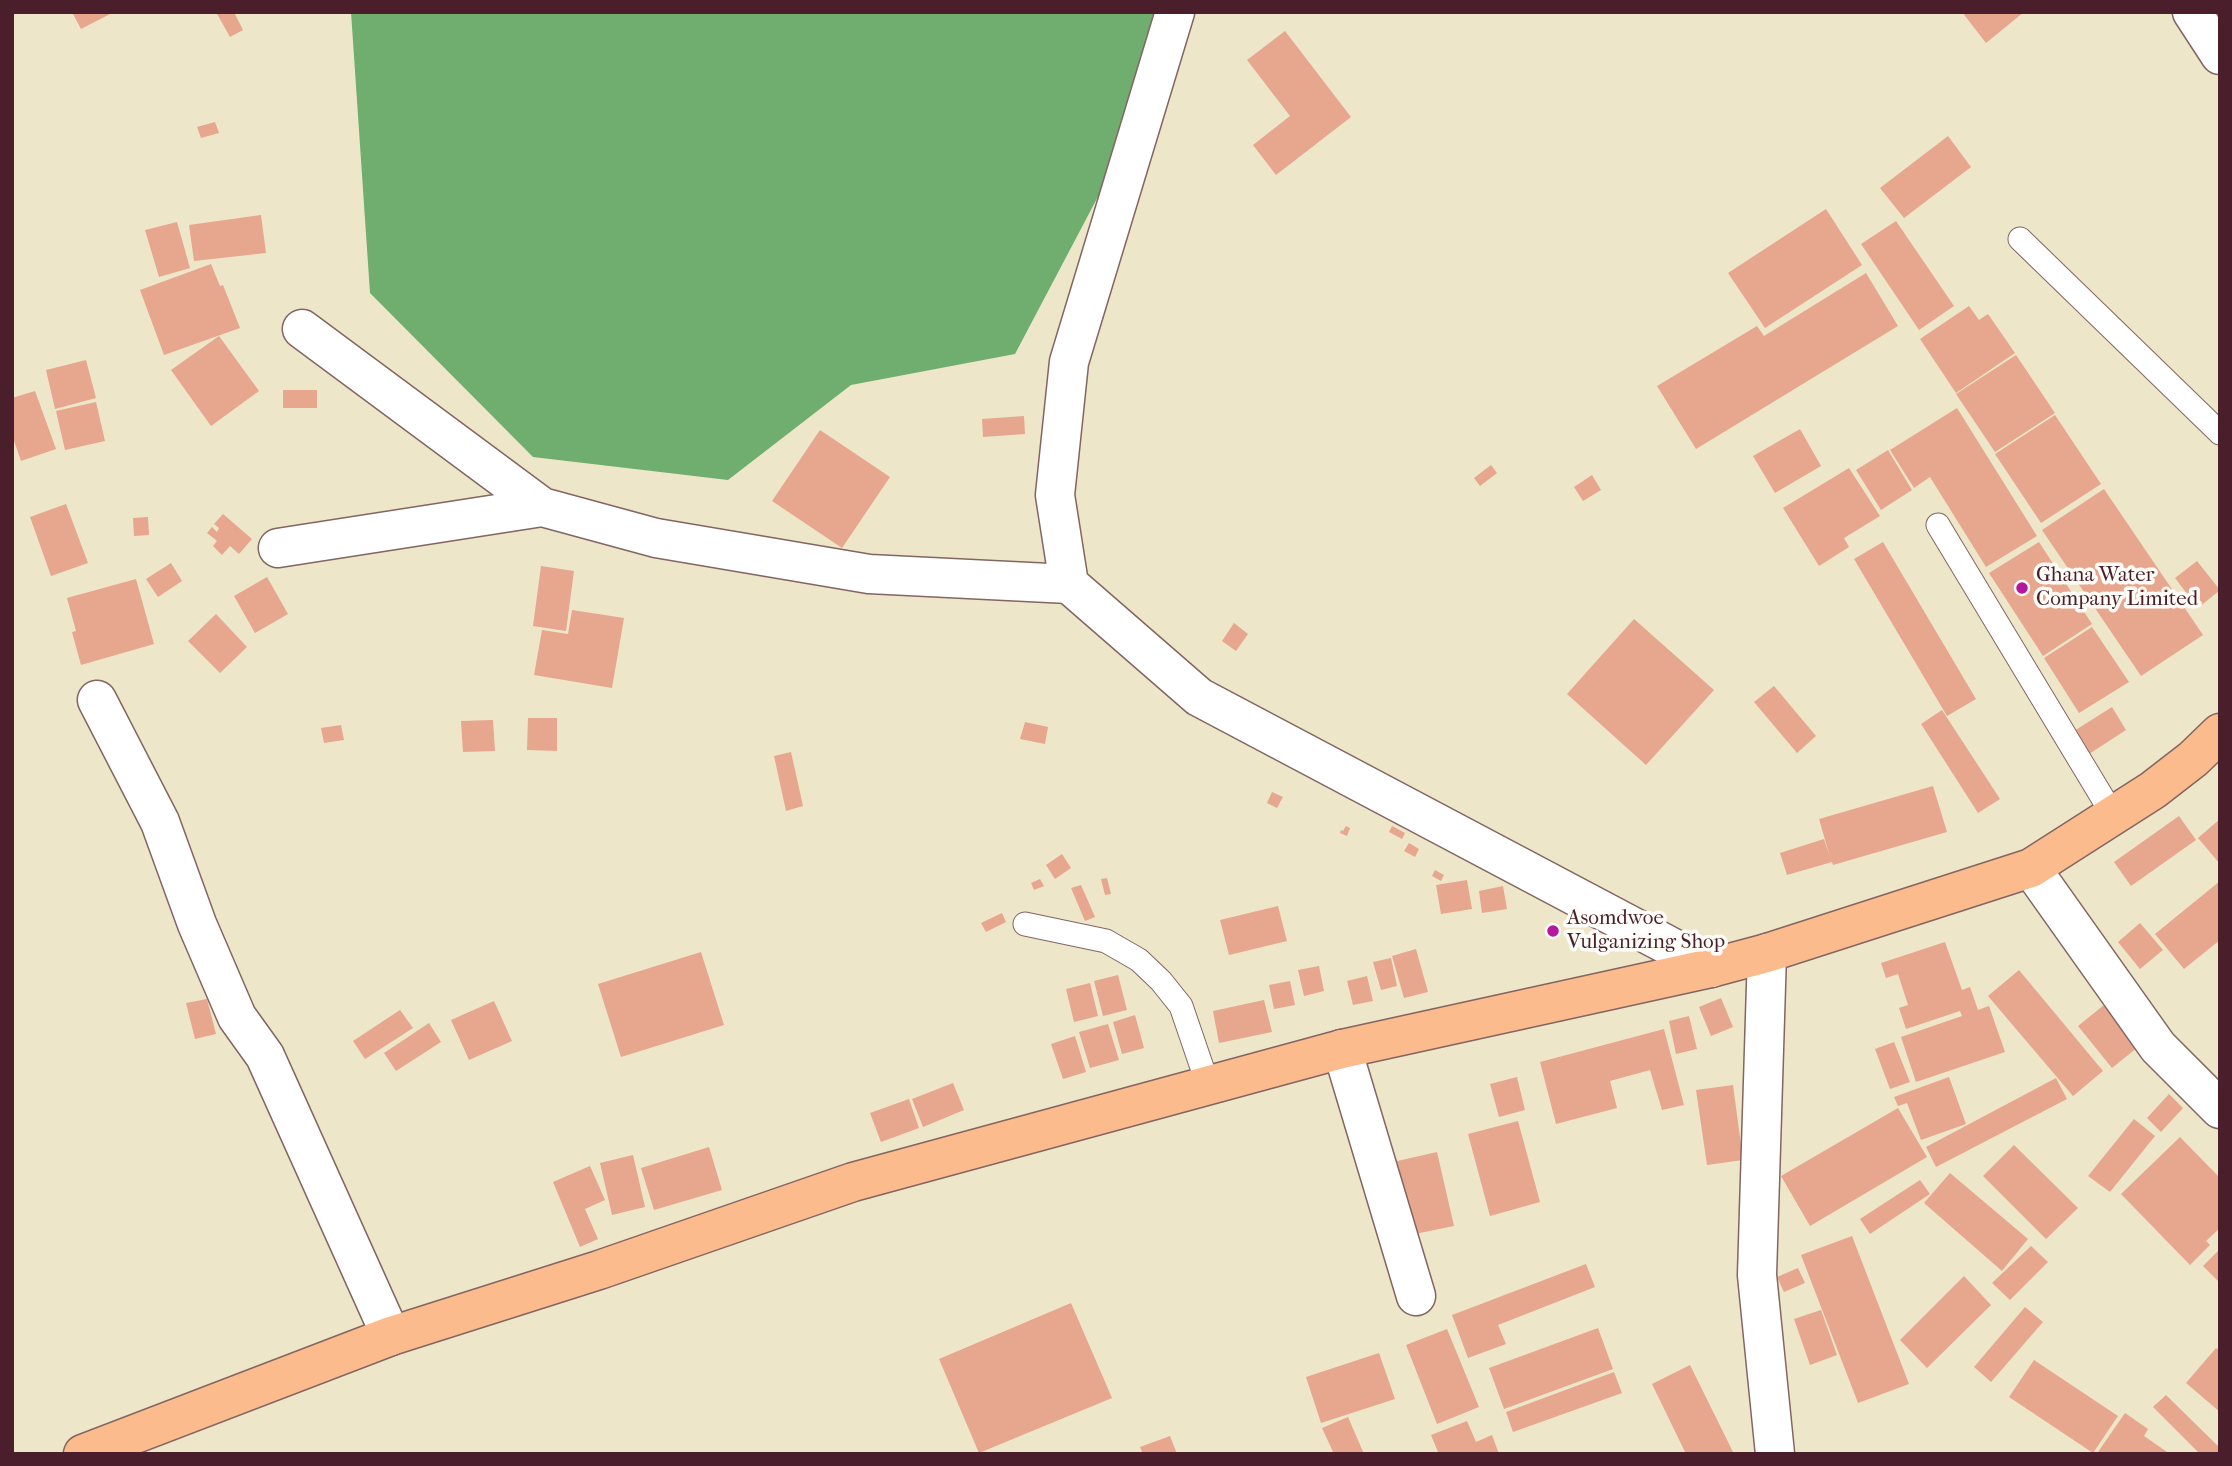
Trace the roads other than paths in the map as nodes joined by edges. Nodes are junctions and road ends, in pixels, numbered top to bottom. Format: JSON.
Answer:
{"nodes":[{"id":1,"x":1175,"y":12,"type":"edge"},
{"id":2,"x":2192,"y":12,"type":"edge"},
{"id":3,"x":2220,"y":55,"type":"edge"},
{"id":4,"x":2020,"y":239,"type":"dead end"},
{"id":5,"x":302,"y":329,"type":"dead end"},
{"id":6,"x":2220,"y":433,"type":"edge"},
{"id":7,"x":542,"y":507,"type":"junction"},
{"id":8,"x":1938,"y":525,"type":"dead end"},
{"id":9,"x":278,"y":548,"type":"dead end"},
{"id":10,"x":1069,"y":584,"type":"junction"},
{"id":11,"x":97,"y":700,"type":"dead end"},
{"id":12,"x":2220,"y":733,"type":"edge"},
{"id":13,"x":2113,"y":816,"type":"junction"},
{"id":14,"x":2031,"y":868,"type":"junction"},
{"id":15,"x":1025,"y":924,"type":"dead end"},
{"id":16,"x":1768,"y":953,"type":"junction"},
{"id":17,"x":1711,"y":968,"type":"junction"},
{"id":18,"x":1342,"y":1049,"type":"junction"},
{"id":19,"x":1208,"y":1086,"type":"junction"},
{"id":20,"x":2220,"y":1109,"type":"edge"},
{"id":21,"x":1416,"y":1296,"type":"dead end"},
{"id":22,"x":391,"y":1336,"type":"junction"},
{"id":23,"x":83,"y":1454,"type":"edge"},
{"id":24,"x":1775,"y":1454,"type":"edge"}],
"edges":[{"from":1,"to":10,"type":"street"},
{"from":2,"to":3,"type":"street"},
{"from":4,"to":6,"type":"lane"},
{"from":5,"to":7,"type":"street"},
{"from":7,"to":9,"type":"street"},
{"from":7,"to":10,"type":"street"},
{"from":8,"to":13,"type":"lane"},
{"from":10,"to":17,"type":"street"},
{"from":11,"to":22,"type":"street"},
{"from":12,"to":13,"type":"main road"},
{"from":13,"to":14,"type":"main road"},
{"from":14,"to":16,"type":"main road"},
{"from":14,"to":20,"type":"street"},
{"from":15,"to":19,"type":"lane"},
{"from":16,"to":17,"type":"main road"},
{"from":16,"to":24,"type":"street"},
{"from":17,"to":18,"type":"main road"},
{"from":18,"to":19,"type":"main road"},
{"from":18,"to":21,"type":"street"},
{"from":19,"to":22,"type":"main road"},
{"from":22,"to":23,"type":"main road"}]}
